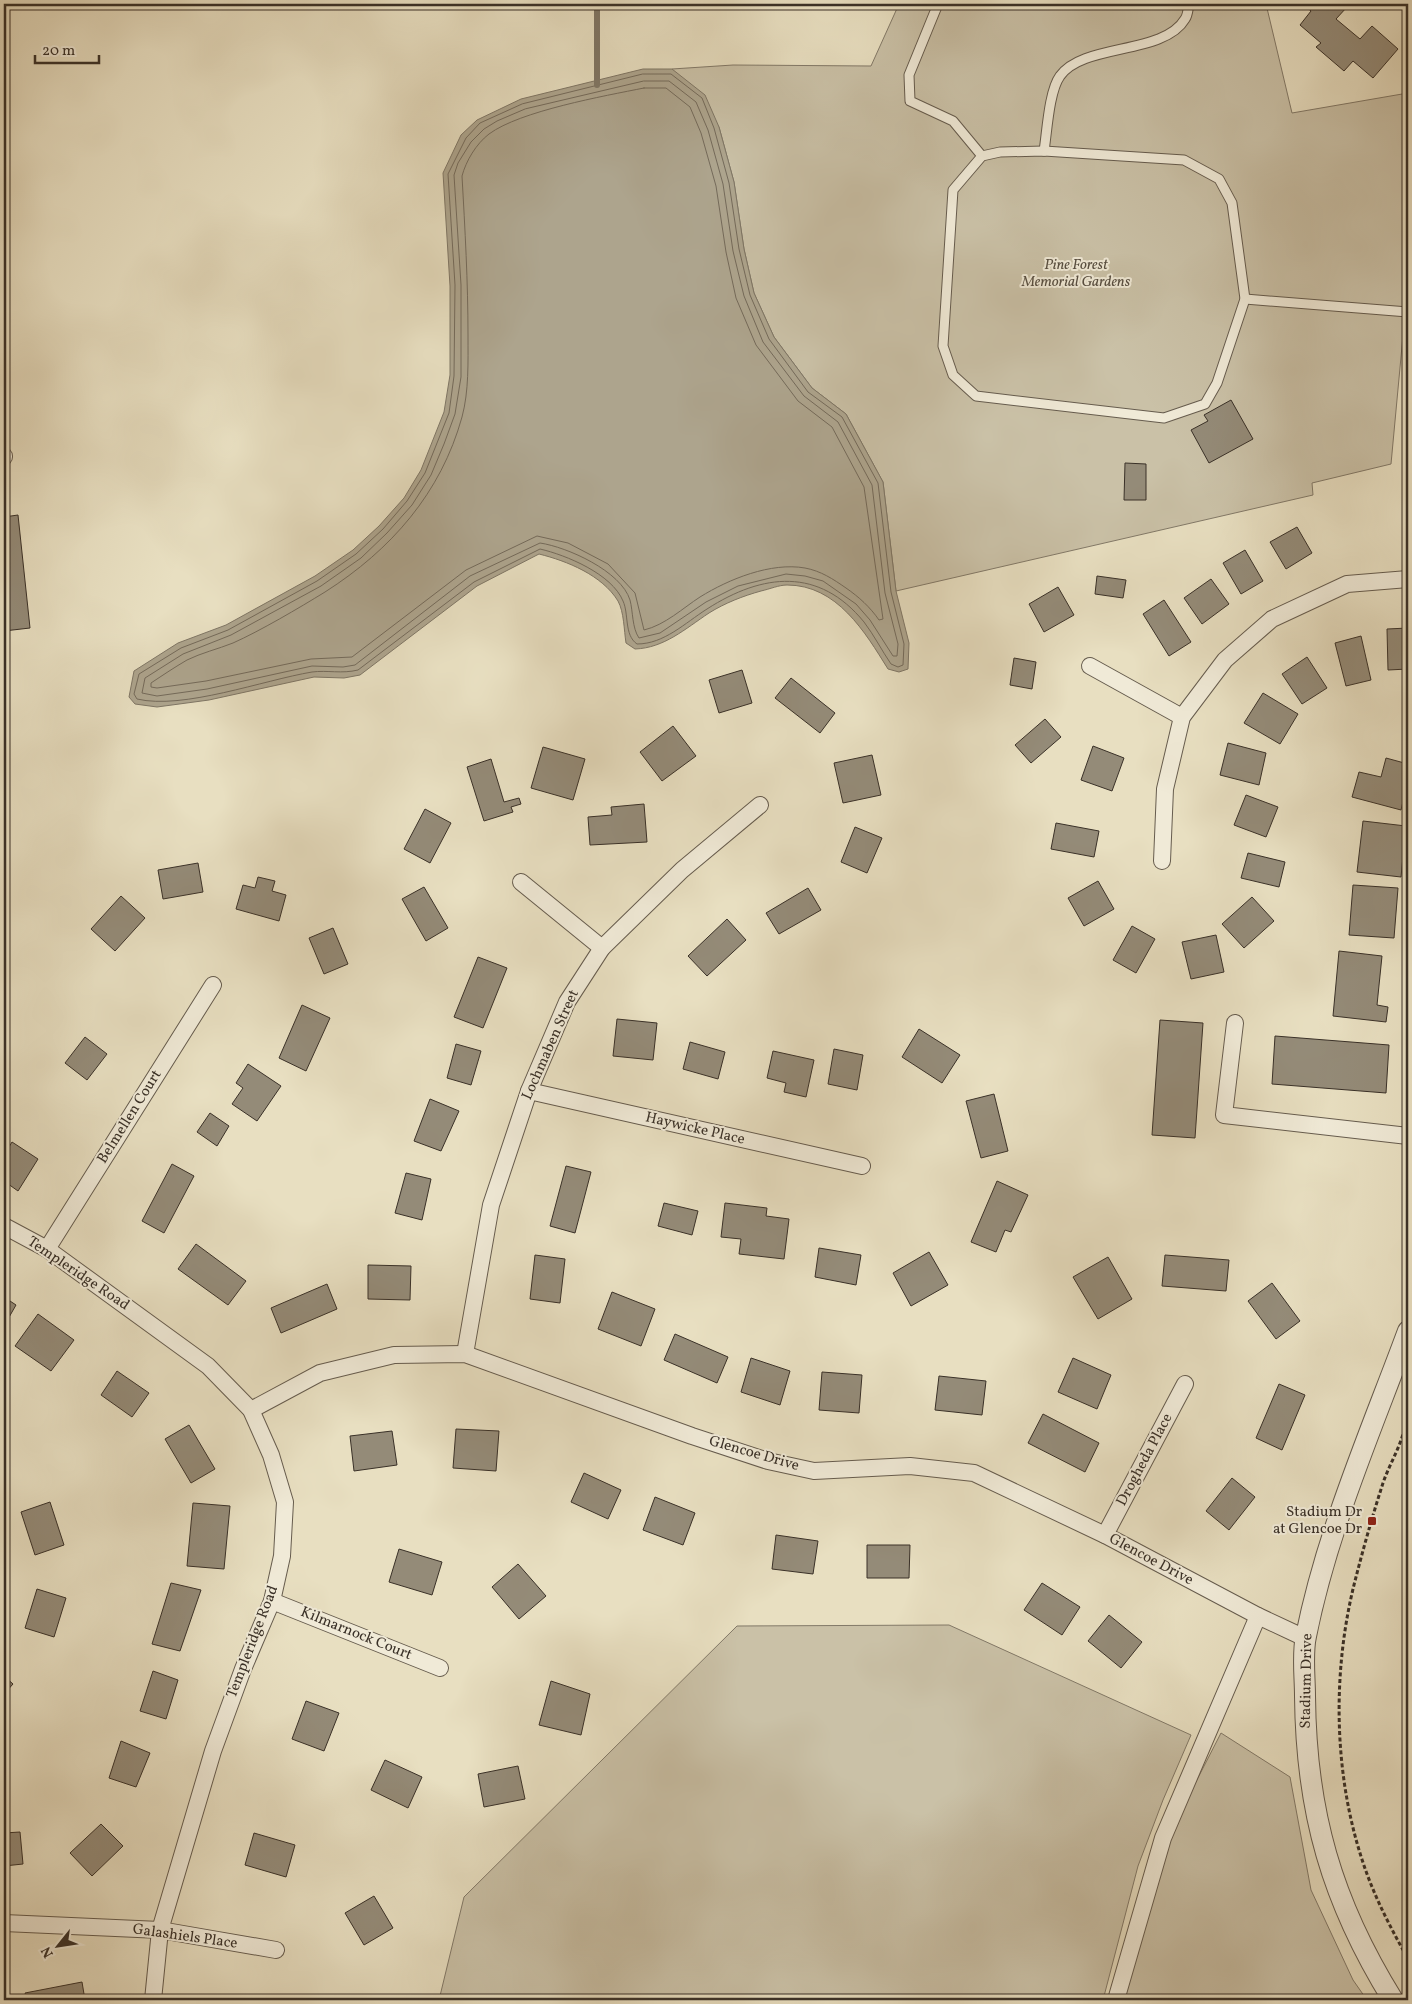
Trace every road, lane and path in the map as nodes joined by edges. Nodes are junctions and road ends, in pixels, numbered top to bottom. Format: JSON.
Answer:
{"nodes":[{"id":1,"x":938,"y":4,"type":"edge"},
{"id":2,"x":1188,"y":4,"type":"edge"},
{"id":3,"x":1044,"y":150,"type":"junction"},
{"id":4,"x":982,"y":156,"type":"junction"},
{"id":5,"x":1245,"y":299,"type":"junction"},
{"id":6,"x":1408,"y":312,"type":"edge"},
{"id":7,"x":1408,"y":579,"type":"edge"},
{"id":8,"x":1090,"y":666,"type":"dead end"},
{"id":9,"x":1182,"y":717,"type":"junction"},
{"id":10,"x":760,"y":805,"type":"dead end"},
{"id":11,"x":1162,"y":861,"type":"dead end"},
{"id":12,"x":521,"y":882,"type":"dead end"},
{"id":13,"x":602,"y":948,"type":"junction"},
{"id":14,"x":213,"y":985,"type":"dead end"},
{"id":15,"x":1235,"y":1023,"type":"dead end"},
{"id":16,"x":529,"y":1091,"type":"junction"},
{"id":17,"x":1408,"y":1136,"type":"edge"},
{"id":18,"x":862,"y":1166,"type":"dead end"},
{"id":19,"x":4,"y":1226,"type":"edge"},
{"id":20,"x":47,"y":1249,"type":"junction"},
{"id":21,"x":1408,"y":1331,"type":"edge"},
{"id":22,"x":465,"y":1354,"type":"junction"},
{"id":23,"x":1185,"y":1384,"type":"dead end"},
{"id":24,"x":1408,"y":1396,"type":"edge"},
{"id":25,"x":251,"y":1410,"type":"junction"},
{"id":26,"x":1106,"y":1535,"type":"junction"},
{"id":27,"x":272,"y":1601,"type":"junction"},
{"id":28,"x":1258,"y":1616,"type":"junction"},
{"id":29,"x":1305,"y":1638,"type":"junction"},
{"id":30,"x":440,"y":1668,"type":"dead end"},
{"id":31,"x":4,"y":1923,"type":"edge"},
{"id":32,"x":160,"y":1930,"type":"junction"},
{"id":33,"x":276,"y":1950,"type":"dead end"},
{"id":34,"x":1408,"y":1959,"type":"edge"},
{"id":35,"x":153,"y":2000,"type":"edge"},
{"id":36,"x":1116,"y":2000,"type":"edge"},
{"id":37,"x":1393,"y":2000,"type":"edge"}],
"edges":[{"from":1,"to":4,"type":"lane"},
{"from":2,"to":3,"type":"lane"},
{"from":3,"to":4,"type":"lane"},
{"from":3,"to":5,"type":"lane"},
{"from":4,"to":5,"type":"lane"},
{"from":5,"to":6,"type":"lane"},
{"from":7,"to":9,"type":"street"},
{"from":8,"to":9,"type":"street"},
{"from":9,"to":11,"type":"street"},
{"from":10,"to":13,"type":"street","name":"Lochmaben Street"},
{"from":12,"to":13,"type":"street"},
{"from":13,"to":16,"type":"street","name":"Lochmaben Street"},
{"from":14,"to":20,"type":"street","name":"Belmellen Court"},
{"from":15,"to":17,"type":"street"},
{"from":16,"to":18,"type":"street","name":"Haywicke Place"},
{"from":16,"to":22,"type":"street","name":"Lochmaben Street"},
{"from":19,"to":20,"type":"street","name":"Templeridge Road"},
{"from":20,"to":25,"type":"street","name":"Templeridge Road"},
{"from":21,"to":29,"type":"street","name":"Stadium Drive"},
{"from":22,"to":25,"type":"street","name":"Glencoe Drive"},
{"from":22,"to":26,"type":"street","name":"Glencoe Drive"},
{"from":23,"to":26,"type":"street","name":"Drogheda Place"},
{"from":24,"to":34,"type":"path"},
{"from":25,"to":27,"type":"street","name":"Templeridge Road"},
{"from":26,"to":28,"type":"street","name":"Glencoe Drive"},
{"from":27,"to":30,"type":"street","name":"Kilmarnock Court"},
{"from":27,"to":32,"type":"street","name":"Templeridge Road"},
{"from":28,"to":29,"type":"street","name":"Glencoe Drive"},
{"from":28,"to":36,"type":"street"},
{"from":29,"to":37,"type":"street","name":"Stadium Drive"},
{"from":31,"to":32,"type":"street","name":"Galashiels Place"},
{"from":32,"to":33,"type":"street","name":"Galashiels Place"},
{"from":32,"to":35,"type":"street","name":"Templeridge Road"}]}
